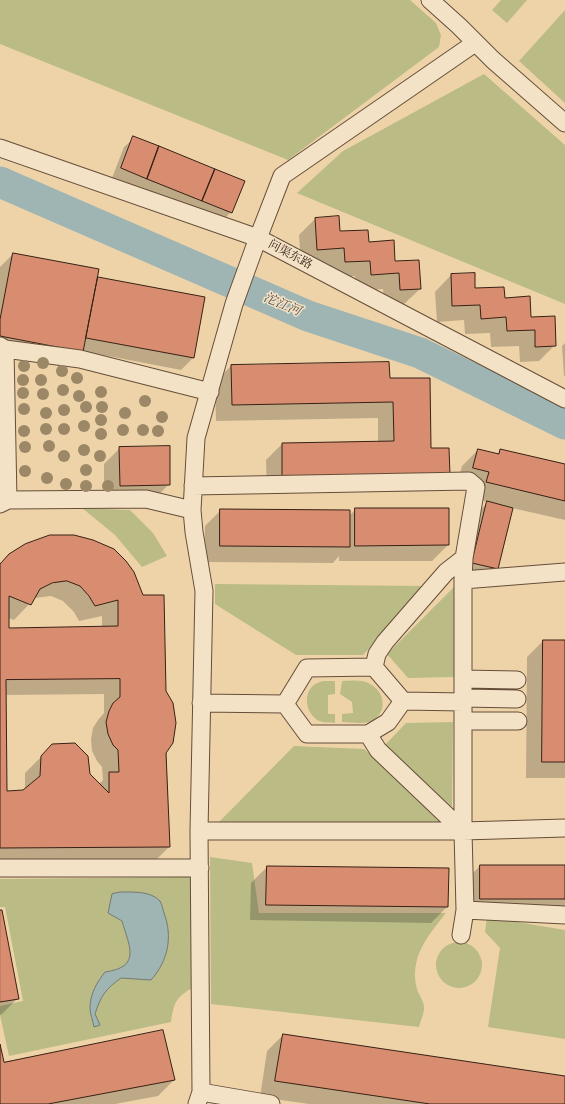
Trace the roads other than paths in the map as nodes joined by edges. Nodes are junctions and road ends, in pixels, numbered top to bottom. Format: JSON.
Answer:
{"nodes":[{"id":1,"x":430,"y":0,"type":"edge"},
{"id":2,"x":475,"y":43,"type":"junction"},
{"id":3,"x":565,"y":123,"type":"edge"},
{"id":4,"x":0,"y":148,"type":"edge"},
{"id":5,"x":256,"y":242,"type":"junction"},
{"id":6,"x":3,"y":348,"type":"edge"},
{"id":7,"x":210,"y":392,"type":"junction"},
{"id":8,"x":565,"y":399,"type":"edge"},
{"id":9,"x":193,"y":486,"type":"junction"},
{"id":10,"x":4,"y":502,"type":"edge"},
{"id":11,"x":192,"y":510,"type":"junction"},
{"id":12,"x":464,"y":558,"type":"junction"},
{"id":13,"x":565,"y":572,"type":"edge"},
{"id":14,"x":463,"y":580,"type":"junction"},
{"id":15,"x":374,"y":668,"type":"junction"},
{"id":16,"x":463,"y":679,"type":"junction"},
{"id":17,"x":517,"y":680,"type":"dead end"},
{"id":18,"x":517,"y":699,"type":"dead end"},
{"id":19,"x":463,"y":700,"type":"junction"},
{"id":20,"x":403,"y":701,"type":"junction"},
{"id":21,"x":201,"y":703,"type":"junction"},
{"id":22,"x":285,"y":704,"type":"junction"},
{"id":23,"x":463,"y":721,"type":"junction"},
{"id":24,"x":518,"y":721,"type":"dead end"},
{"id":25,"x":368,"y":734,"type":"junction"},
{"id":26,"x":565,"y":828,"type":"edge"},
{"id":27,"x":199,"y":831,"type":"junction"},
{"id":28,"x":463,"y":831,"type":"junction"},
{"id":29,"x":0,"y":868,"type":"edge"},
{"id":30,"x":200,"y":868,"type":"junction"},
{"id":31,"x":465,"y":910,"type":"junction"},
{"id":32,"x":565,"y":915,"type":"edge"},
{"id":33,"x":461,"y":935,"type":"dead end"},
{"id":34,"x":199,"y":1098,"type":"edge"},
{"id":35,"x":271,"y":1104,"type":"edge"}],
"edges":[{"from":1,"to":2,"type":"street"},
{"from":2,"to":3,"type":"street"},
{"from":2,"to":5,"type":"street"},
{"from":4,"to":5,"type":"street","name":"问渠东路"},
{"from":5,"to":7,"type":"street"},
{"from":5,"to":8,"type":"street","name":"问渠东路"},
{"from":6,"to":7,"type":"street"},
{"from":6,"to":10,"type":"street"},
{"from":7,"to":9,"type":"street"},
{"from":9,"to":11,"type":"street"},
{"from":9,"to":12,"type":"street"},
{"from":10,"to":11,"type":"street"},
{"from":11,"to":21,"type":"street"},
{"from":12,"to":14,"type":"street"},
{"from":12,"to":15,"type":"street"},
{"from":13,"to":14,"type":"street"},
{"from":14,"to":16,"type":"street"},
{"from":15,"to":20,"type":"street"},
{"from":15,"to":22,"type":"street"},
{"from":16,"to":17,"type":"street"},
{"from":16,"to":19,"type":"street"},
{"from":18,"to":19,"type":"street"},
{"from":19,"to":20,"type":"street"},
{"from":19,"to":23,"type":"street"},
{"from":20,"to":25,"type":"street"},
{"from":21,"to":22,"type":"street"},
{"from":21,"to":27,"type":"street"},
{"from":22,"to":25,"type":"street"},
{"from":23,"to":24,"type":"street"},
{"from":23,"to":28,"type":"street"},
{"from":25,"to":28,"type":"street"},
{"from":26,"to":28,"type":"street"},
{"from":27,"to":28,"type":"street"},
{"from":27,"to":30,"type":"street"},
{"from":28,"to":31,"type":"street"},
{"from":29,"to":30,"type":"street"},
{"from":30,"to":34,"type":"street"},
{"from":31,"to":32,"type":"street"},
{"from":31,"to":33,"type":"street"},
{"from":34,"to":35,"type":"street"}]}
